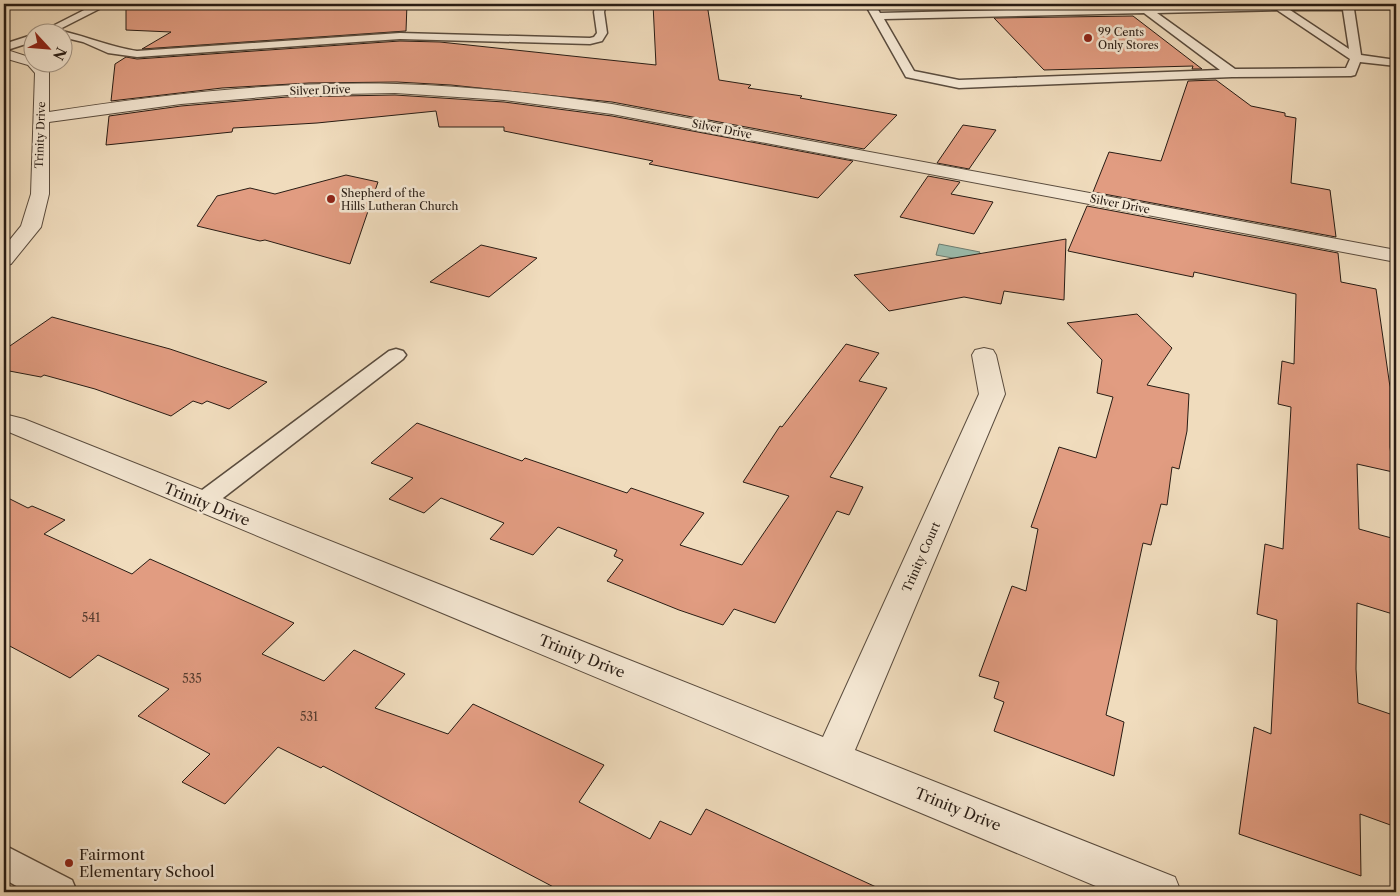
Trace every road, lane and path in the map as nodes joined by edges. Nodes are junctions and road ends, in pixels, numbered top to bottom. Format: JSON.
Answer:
{"nodes":[{"id":1,"x":104,"y":4,"type":"edge"},
{"id":2,"x":601,"y":4,"type":"edge"},
{"id":3,"x":870,"y":4,"type":"edge"},
{"id":4,"x":974,"y":4,"type":"edge"},
{"id":5,"x":1276,"y":5,"type":"edge"},
{"id":6,"x":1142,"y":6,"type":"edge"},
{"id":7,"x":1396,"y":6,"type":"edge"},
{"id":8,"x":1348,"y":7,"type":"junction"},
{"id":9,"x":984,"y":13,"type":"junction"},
{"id":10,"x":877,"y":16,"type":"junction"},
{"id":11,"x":67,"y":22,"type":"edge"},
{"id":12,"x":9,"y":34,"type":"dead end"},
{"id":13,"x":22,"y":35,"type":"edge"},
{"id":14,"x":72,"y":36,"type":"edge"},
{"id":15,"x":22,"y":40,"type":"edge"},
{"id":16,"x":4,"y":48,"type":"edge"},
{"id":17,"x":4,"y":53,"type":"edge"},
{"id":18,"x":1356,"y":58,"type":"junction"},
{"id":19,"x":22,"y":59,"type":"edge"},
{"id":20,"x":1396,"y":63,"type":"edge"},
{"id":21,"x":42,"y":72,"type":"edge"},
{"id":22,"x":1232,"y":73,"type":"junction"},
{"id":23,"x":40,"y":118,"type":"junction"},
{"id":24,"x":1396,"y":256,"type":"edge"},
{"id":25,"x":4,"y":260,"type":"edge"},
{"id":26,"x":396,"y":355,"type":"dead end"},
{"id":27,"x":984,"y":355,"type":"dead end"},
{"id":28,"x":4,"y":422,"type":"edge"},
{"id":29,"x":202,"y":502,"type":"junction"},
{"id":30,"x":833,"y":757,"type":"junction"},
{"id":31,"x":4,"y":861,"type":"edge"},
{"id":32,"x":60,"y":892,"type":"edge"},
{"id":33,"x":1160,"y":892,"type":"edge"}],
"edges":[{"from":1,"to":11,"type":"lane"},
{"from":2,"to":14,"type":"lane"},
{"from":3,"to":10,"type":"lane"},
{"from":4,"to":9,"type":"lane"},
{"from":5,"to":6,"type":"lane"},
{"from":5,"to":8,"type":"lane"},
{"from":5,"to":18,"type":"lane"},
{"from":6,"to":9,"type":"lane"},
{"from":6,"to":22,"type":"lane"},
{"from":7,"to":8,"type":"lane"},
{"from":8,"to":18,"type":"lane"},
{"from":9,"to":10,"type":"lane"},
{"from":10,"to":22,"type":"lane"},
{"from":12,"to":13,"type":"lane"},
{"from":15,"to":16,"type":"lane"},
{"from":17,"to":19,"type":"street","name":"Trinity Drive"},
{"from":18,"to":20,"type":"lane"},
{"from":18,"to":22,"type":"lane"},
{"from":21,"to":23,"type":"street","name":"Trinity Drive"},
{"from":23,"to":24,"type":"street","name":"Silver Drive"},
{"from":23,"to":25,"type":"street","name":"Trinity Drive"},
{"from":26,"to":29,"type":"lane"},
{"from":27,"to":30,"type":"street","name":"Trinity Court"},
{"from":28,"to":29,"type":"street","name":"Trinity Drive"},
{"from":29,"to":30,"type":"street","name":"Trinity Drive"},
{"from":30,"to":33,"type":"street","name":"Trinity Drive"},
{"from":31,"to":32,"type":"lane"}]}
